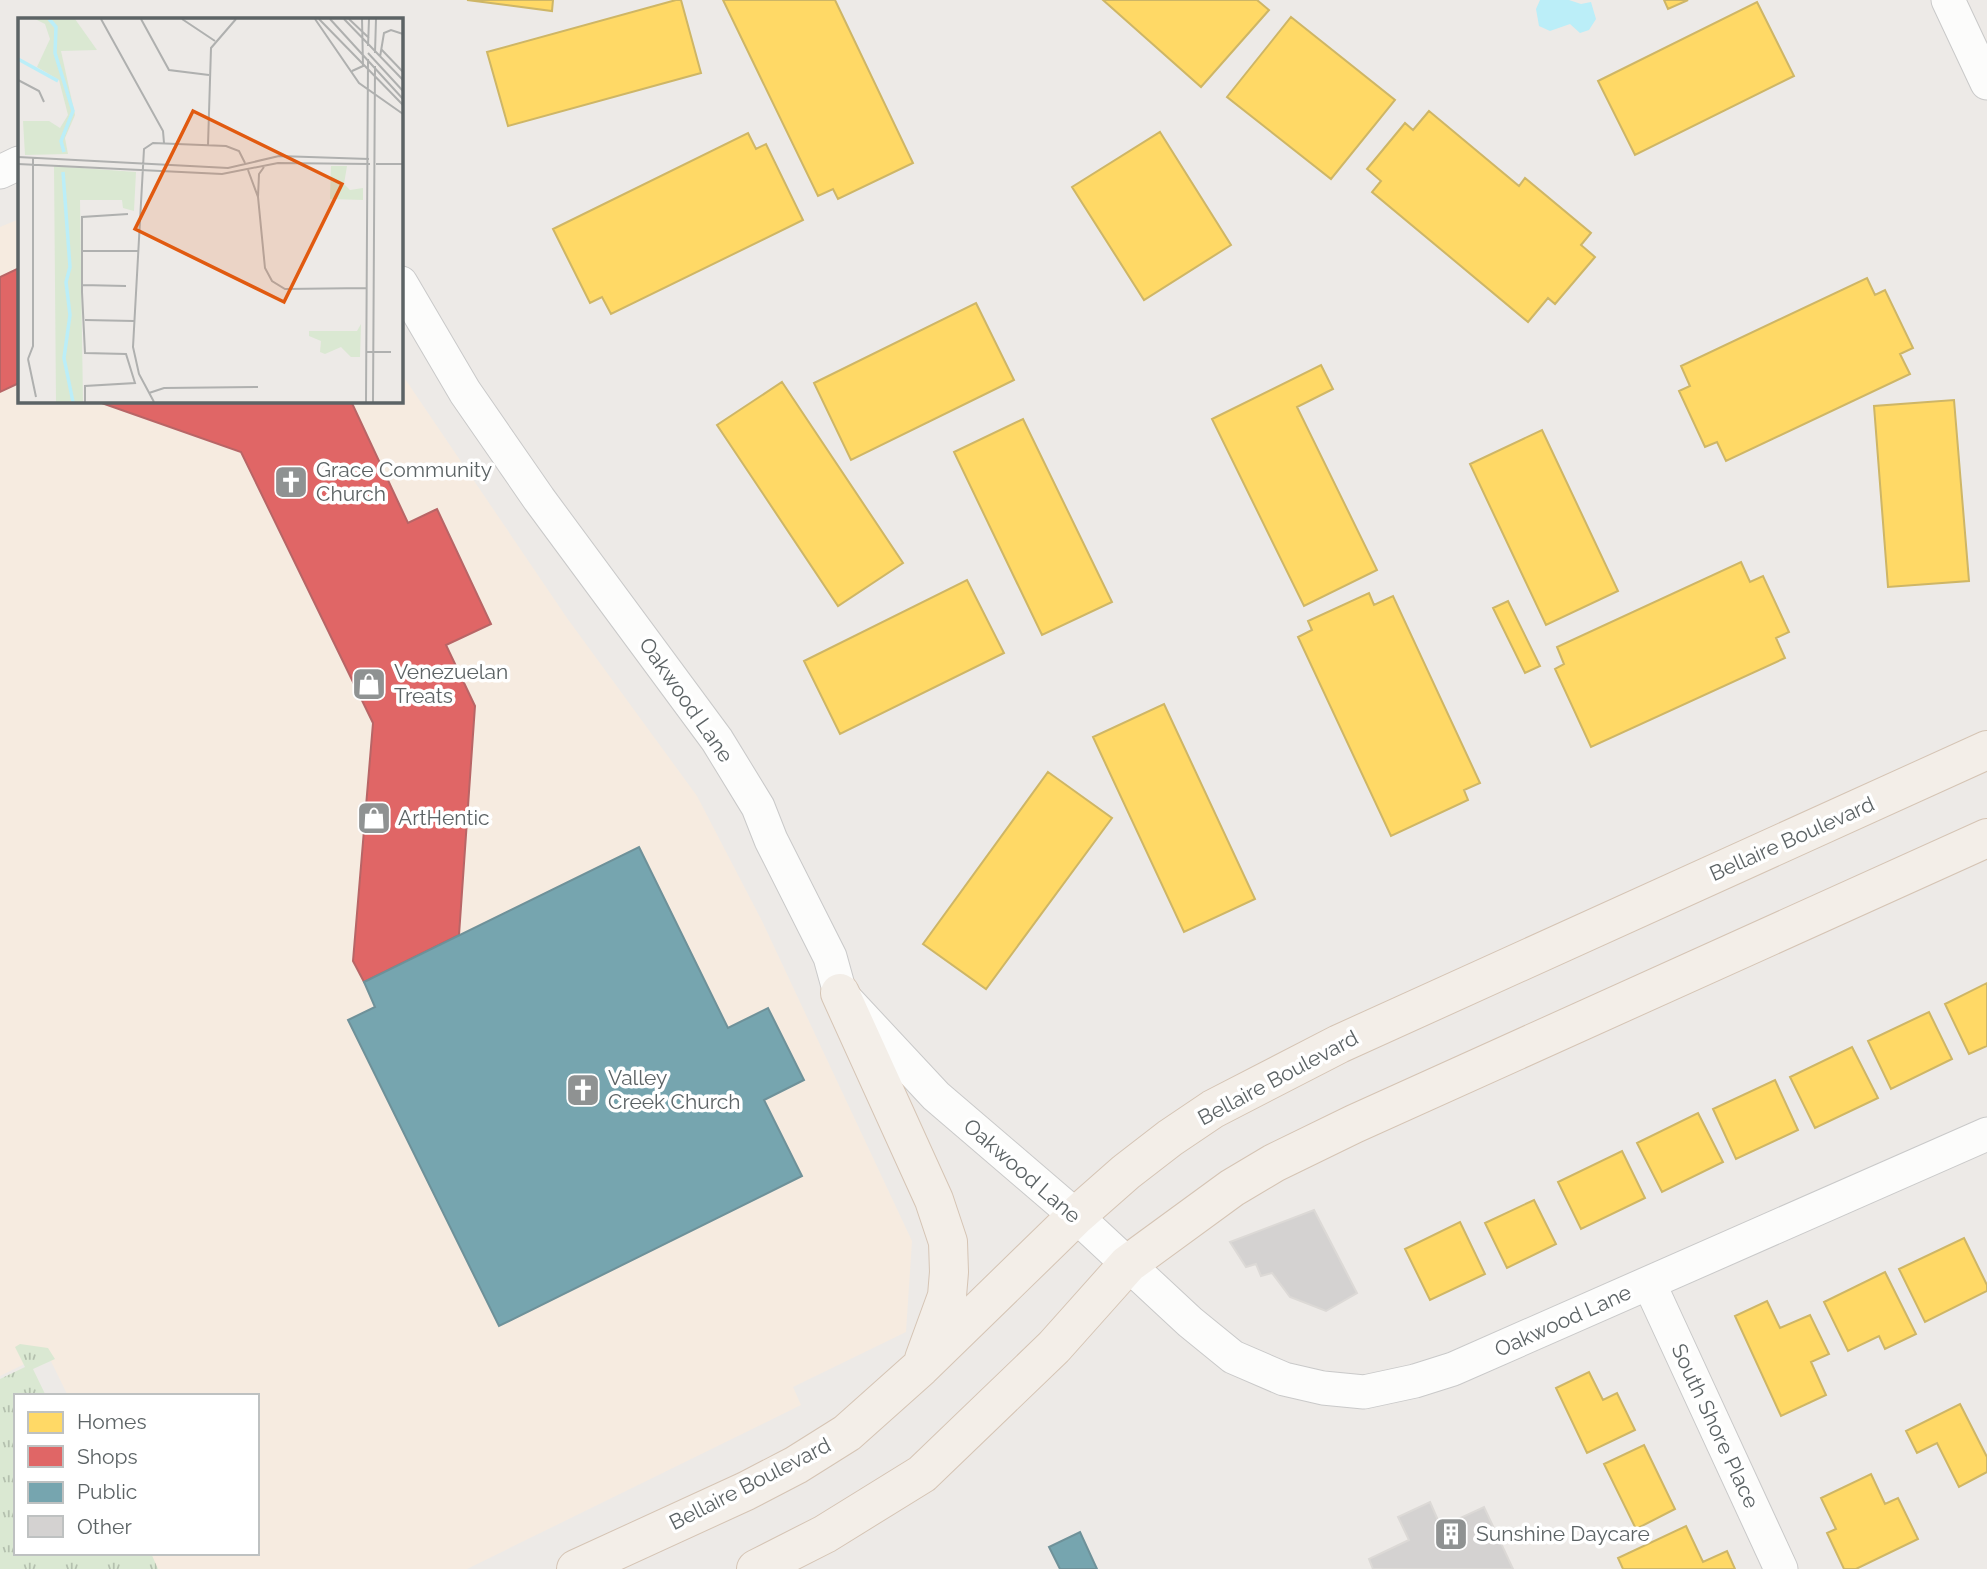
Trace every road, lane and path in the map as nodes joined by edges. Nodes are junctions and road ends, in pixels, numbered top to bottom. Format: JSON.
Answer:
{"nodes":[{"id":1,"x":1948,"y":0,"type":"edge"},
{"id":2,"x":1987,"y":83,"type":"edge"},
{"id":3,"x":18,"y":163,"type":"edge"},
{"id":4,"x":0,"y":172,"type":"edge"},
{"id":5,"x":402,"y":285,"type":"edge"},
{"id":6,"x":1987,"y":750,"type":"edge"},
{"id":7,"x":1987,"y":838,"type":"edge"},
{"id":8,"x":840,"y":993,"type":"junction"},
{"id":9,"x":1987,"y":1134,"type":"edge"},
{"id":10,"x":1076,"y":1216,"type":"junction"},
{"id":11,"x":1128,"y":1264,"type":"junction"},
{"id":12,"x":1649,"y":1283,"type":"junction"},
{"id":13,"x":921,"y":1367,"type":"junction"},
{"id":14,"x":580,"y":1568,"type":"edge"},
{"id":15,"x":756,"y":1569,"type":"edge"},
{"id":16,"x":1781,"y":1569,"type":"edge"}],
"edges":[{"from":1,"to":2,"type":"street"},
{"from":3,"to":4,"type":"street"},
{"from":5,"to":8,"type":"street","name":"Oakwood Lane"},
{"from":6,"to":10,"type":"main road","name":"Bellaire Boulevard"},
{"from":7,"to":11,"type":"main road"},
{"from":8,"to":10,"type":"street","name":"Oakwood Lane"},
{"from":8,"to":13,"type":"main road"},
{"from":9,"to":12,"type":"street","name":"Oakwood Lane"},
{"from":10,"to":11,"type":"street","name":"Oakwood Lane"},
{"from":10,"to":13,"type":"main road","name":"Bellaire Boulevard"},
{"from":11,"to":12,"type":"street","name":"Oakwood Lane"},
{"from":11,"to":15,"type":"main road"},
{"from":12,"to":16,"type":"street","name":"South Shore Place"},
{"from":13,"to":14,"type":"main road","name":"Bellaire Boulevard"}]}
